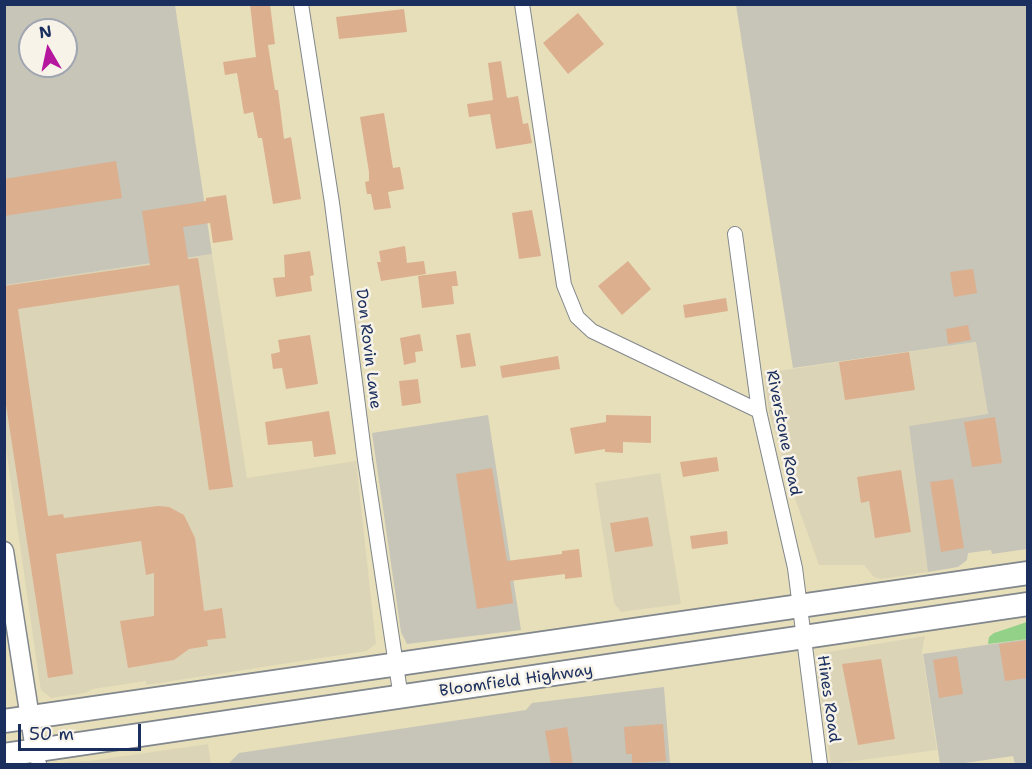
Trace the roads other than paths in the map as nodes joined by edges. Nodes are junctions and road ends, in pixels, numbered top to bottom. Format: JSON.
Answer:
{"nodes":[{"id":1,"x":301,"y":4,"type":"edge"},
{"id":2,"x":522,"y":4,"type":"edge"},
{"id":3,"x":735,"y":234,"type":"dead end"},
{"id":4,"x":759,"y":411,"type":"junction"},
{"id":5,"x":4,"y":551,"type":"edge"},
{"id":6,"x":1028,"y":573,"type":"edge"},
{"id":7,"x":1028,"y":604,"type":"edge"},
{"id":8,"x":800,"y":607,"type":"junction"},
{"id":9,"x":802,"y":638,"type":"junction"},
{"id":10,"x":397,"y":665,"type":"junction"},
{"id":11,"x":400,"y":698,"type":"junction"},
{"id":12,"x":30,"y":717,"type":"junction"},
{"id":13,"x":4,"y":721,"type":"edge"},
{"id":14,"x":4,"y":755,"type":"edge"},
{"id":15,"x":37,"y":757,"type":"edge"},
{"id":16,"x":820,"y":765,"type":"edge"}],
"edges":[{"from":1,"to":10,"type":"street","name":"Don Rovin Lane"},
{"from":2,"to":4,"type":"street"},
{"from":3,"to":4,"type":"street","name":"Riverstone Road"},
{"from":4,"to":8,"type":"street","name":"Riverstone Road"},
{"from":5,"to":12,"type":"street"},
{"from":6,"to":8,"type":"highway","name":"Bloomfield Highway"},
{"from":7,"to":9,"type":"highway","name":"Bloomfield Highway"},
{"from":8,"to":9,"type":"street","name":"Riverstone Road"},
{"from":8,"to":10,"type":"highway","name":"Bloomfield Highway"},
{"from":9,"to":11,"type":"highway","name":"Bloomfield Highway"},
{"from":9,"to":16,"type":"street","name":"Hines Road"},
{"from":10,"to":11,"type":"street","name":"Don Rovin Lane"},
{"from":10,"to":12,"type":"highway","name":"Bloomfield Highway"},
{"from":11,"to":15,"type":"highway","name":"Bloomfield Highway"},
{"from":12,"to":13,"type":"highway","name":"Bloomfield Highway"},
{"from":12,"to":15,"type":"street"},
{"from":14,"to":15,"type":"highway","name":"Bloomfield Highway"}]}
